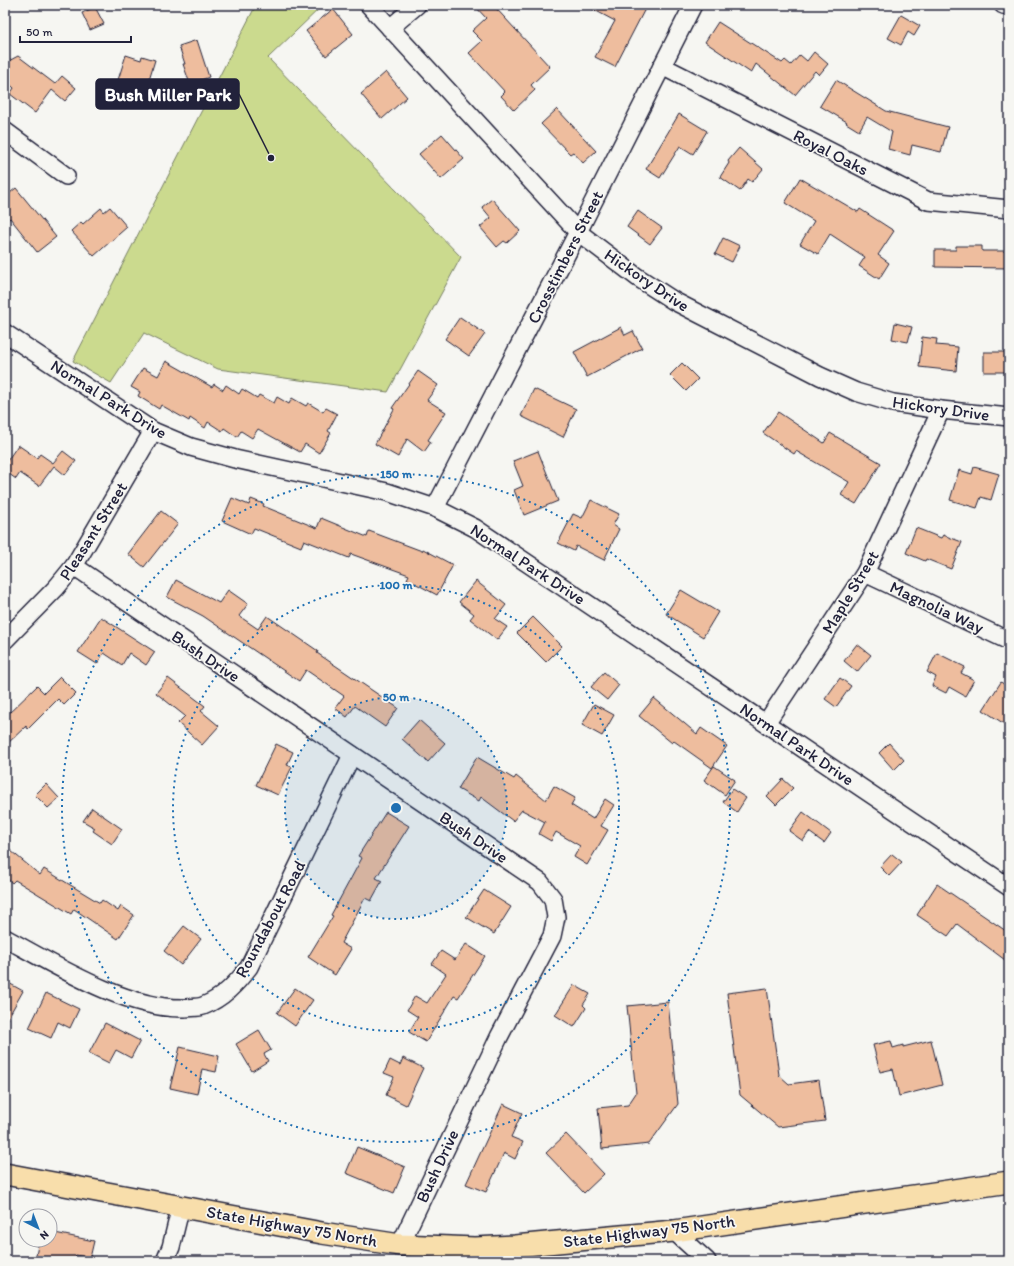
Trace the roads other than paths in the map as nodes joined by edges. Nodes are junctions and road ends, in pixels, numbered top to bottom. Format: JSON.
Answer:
{"nodes":[{"id":1,"x":369,"y":5,"type":"edge"},
{"id":2,"x":417,"y":5,"type":"edge"},
{"id":3,"x":693,"y":5,"type":"edge"},
{"id":4,"x":1003,"y":5,"type":"edge"},
{"id":5,"x":1009,"y":6,"type":"edge"},
{"id":6,"x":390,"y":28,"type":"junction"},
{"id":7,"x":662,"y":66,"type":"junction"},
{"id":8,"x":5,"y":131,"type":"edge"},
{"id":9,"x":66,"y":176,"type":"dead end"},
{"id":10,"x":1009,"y":210,"type":"edge"},
{"id":11,"x":578,"y":232,"type":"junction"},
{"id":12,"x":5,"y":333,"type":"edge"},
{"id":13,"x":941,"y":410,"type":"junction"},
{"id":14,"x":1009,"y":417,"type":"edge"},
{"id":15,"x":153,"y":431,"type":"junction"},
{"id":16,"x":435,"y":508,"type":"junction"},
{"id":17,"x":74,"y":566,"type":"junction"},
{"id":18,"x":865,"y":573,"type":"junction"},
{"id":19,"x":5,"y":640,"type":"edge"},
{"id":20,"x":1009,"y":641,"type":"edge"},
{"id":21,"x":766,"y":723,"type":"junction"},
{"id":22,"x":352,"y":755,"type":"junction"},
{"id":23,"x":1009,"y":887,"type":"edge"},
{"id":24,"x":5,"y":938,"type":"edge"},
{"id":25,"x":5,"y":1174,"type":"edge"},
{"id":26,"x":1009,"y":1182,"type":"edge"},
{"id":27,"x":181,"y":1206,"type":"junction"},
{"id":28,"x":674,"y":1231,"type":"junction"},
{"id":29,"x":400,"y":1245,"type":"junction"},
{"id":30,"x":165,"y":1261,"type":"edge"},
{"id":31,"x":707,"y":1261,"type":"edge"}],
"edges":[{"from":1,"to":6,"type":"street","name":"Hickory Drive"},
{"from":2,"to":6,"type":"street"},
{"from":3,"to":7,"type":"street","name":"Crosstimbers Street"},
{"from":4,"to":5,"type":"street"},
{"from":6,"to":11,"type":"street","name":"Hickory Drive"},
{"from":7,"to":10,"type":"street","name":"Royal Oaks"},
{"from":7,"to":11,"type":"street","name":"Crosstimbers Street"},
{"from":8,"to":9,"type":"street"},
{"from":11,"to":13,"type":"street","name":"Hickory Drive"},
{"from":11,"to":16,"type":"street","name":"Crosstimbers Street"},
{"from":12,"to":15,"type":"street","name":"Normal Park Drive"},
{"from":13,"to":14,"type":"street","name":"Hickory Drive"},
{"from":13,"to":18,"type":"street","name":"Maple Street"},
{"from":15,"to":16,"type":"street","name":"Normal Park Drive"},
{"from":15,"to":17,"type":"street","name":"Pleasant Street"},
{"from":16,"to":21,"type":"street","name":"Normal Park Drive"},
{"from":17,"to":19,"type":"street","name":"Pleasant Street"},
{"from":17,"to":22,"type":"street","name":"Bush Drive"},
{"from":18,"to":20,"type":"street","name":"Magnolia Way"},
{"from":18,"to":21,"type":"street","name":"Maple Street"},
{"from":21,"to":23,"type":"street","name":"Normal Park Drive"},
{"from":22,"to":24,"type":"street","name":"Roundabout Road"},
{"from":22,"to":29,"type":"street","name":"Bush Drive"},
{"from":25,"to":27,"type":"main road","name":"State Highway 75 North"},
{"from":26,"to":28,"type":"main road","name":"State Highway 75 North"},
{"from":27,"to":29,"type":"main road","name":"State Highway 75 North"},
{"from":27,"to":30,"type":"street"},
{"from":28,"to":29,"type":"main road","name":"State Highway 75 North"},
{"from":28,"to":31,"type":"street"}]}
